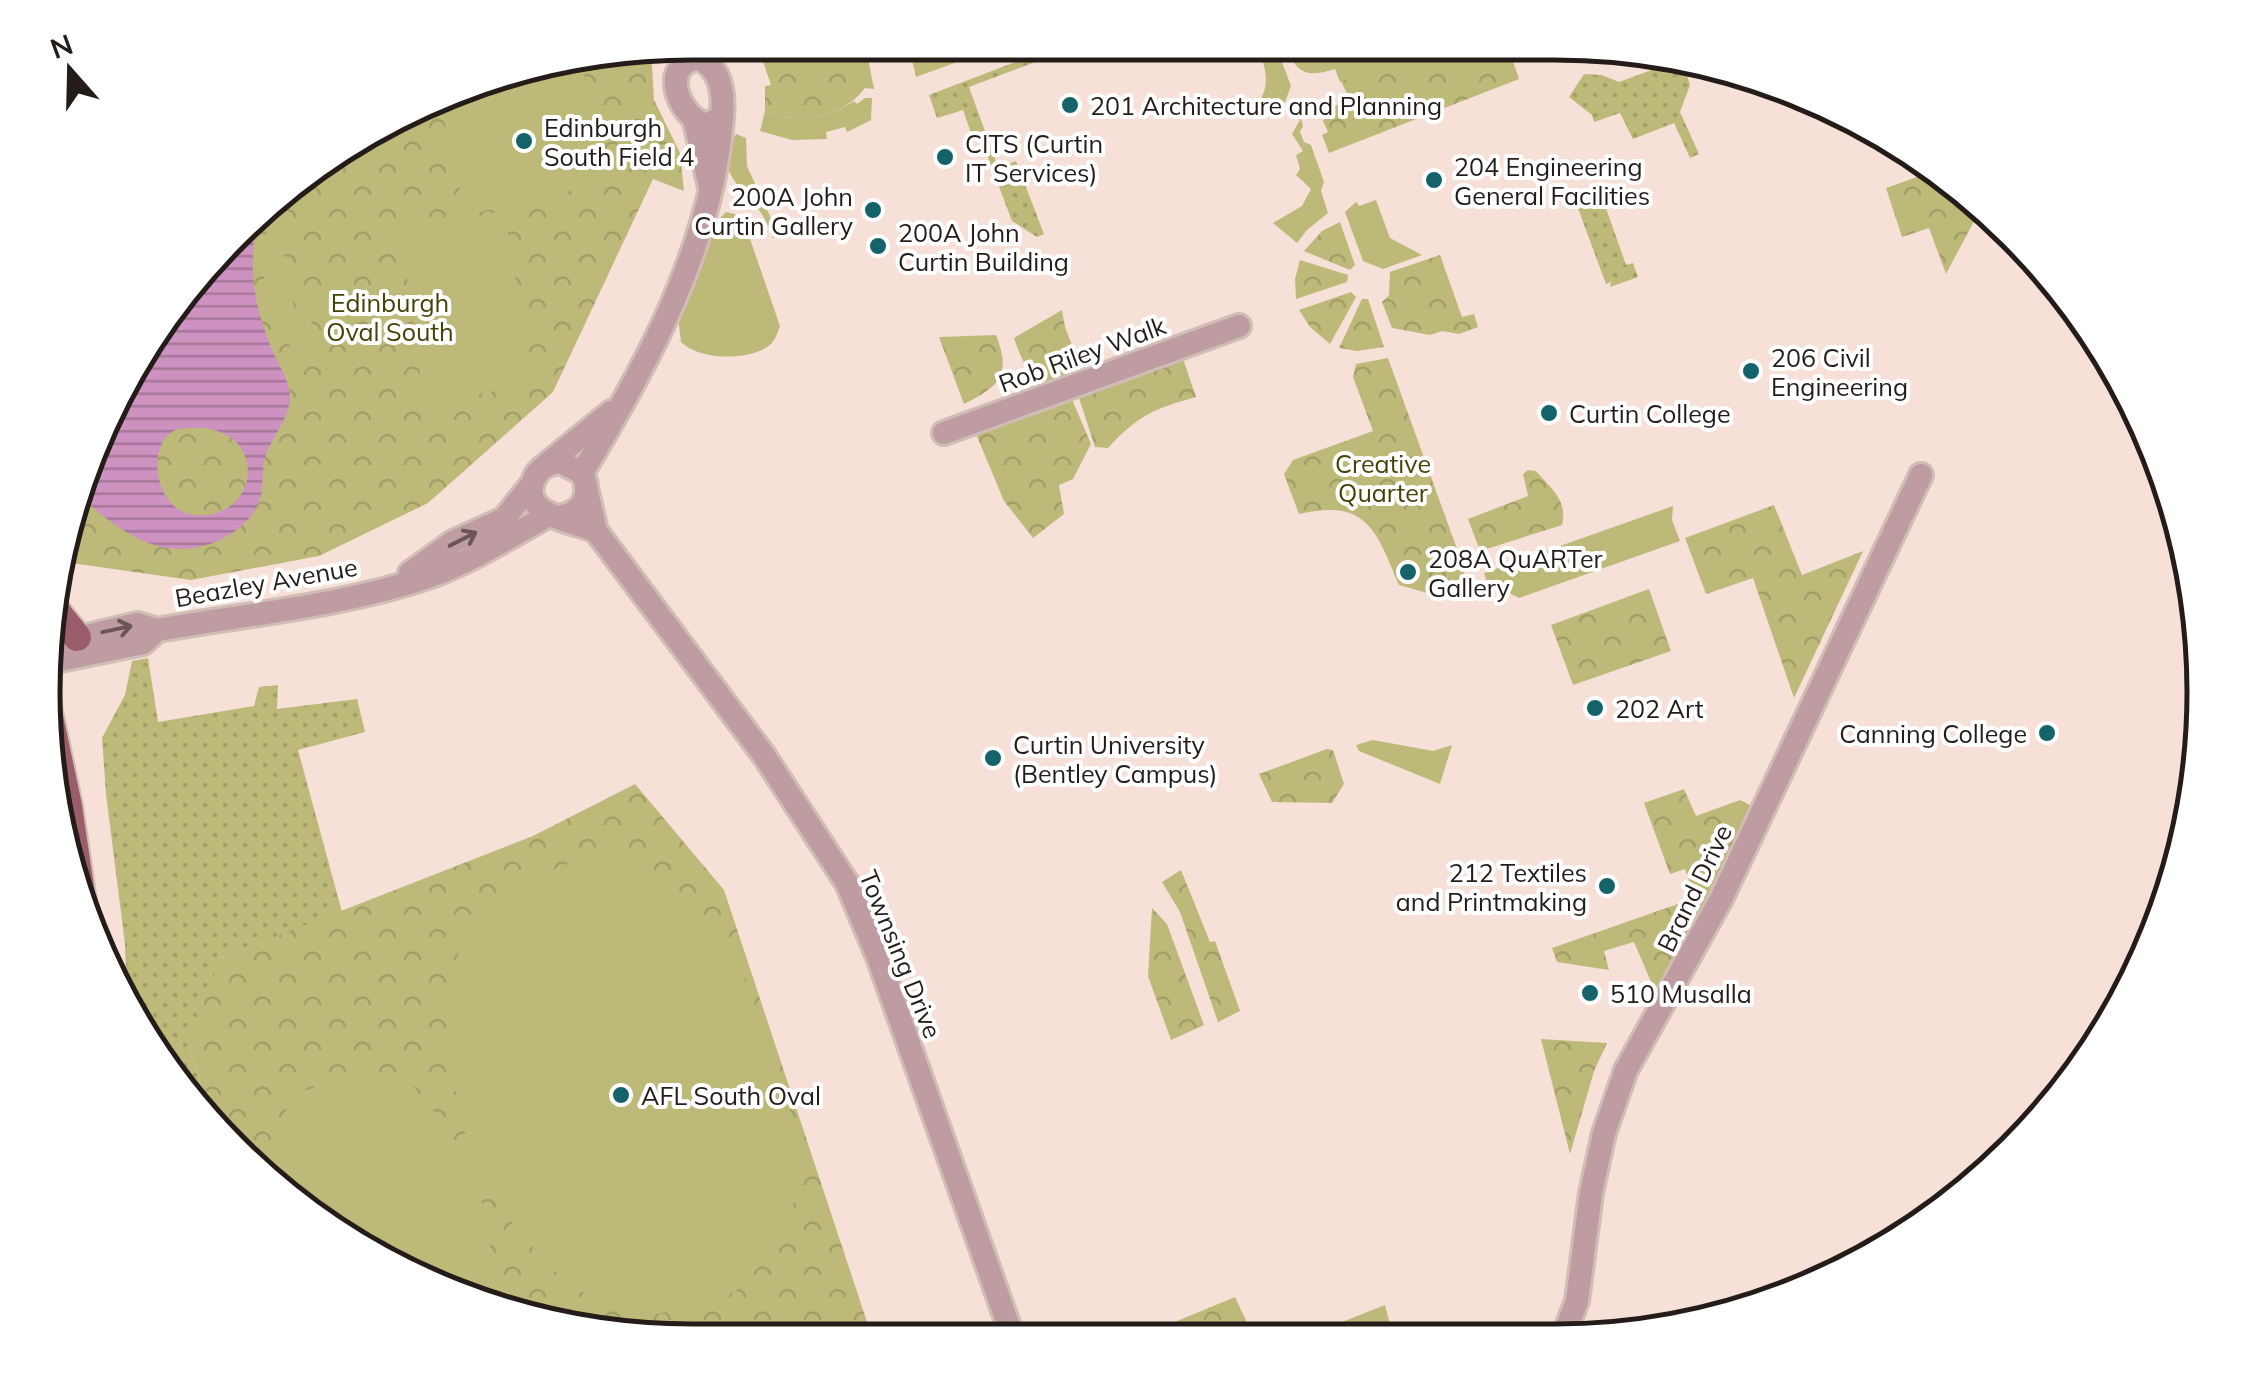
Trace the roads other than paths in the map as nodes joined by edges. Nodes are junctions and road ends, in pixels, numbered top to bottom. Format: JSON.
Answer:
{"nodes":[{"id":1,"x":677,"y":60,"type":"edge"},
{"id":2,"x":688,"y":60,"type":"edge"},
{"id":3,"x":703,"y":60,"type":"edge"},
{"id":4,"x":677,"y":70,"type":"junction"},
{"id":5,"x":722,"y":117,"type":"junction"},
{"id":6,"x":696,"y":122,"type":"junction"},
{"id":7,"x":712,"y":196,"type":"junction"},
{"id":8,"x":1239,"y":326,"type":"dead end"},
{"id":9,"x":626,"y":400,"type":"junction"},
{"id":10,"x":944,"y":433,"type":"dead end"},
{"id":11,"x":1921,"y":474,"type":"dead end"},
{"id":12,"x":539,"y":475,"type":"junction"},
{"id":13,"x":584,"y":483,"type":"junction"},
{"id":14,"x":553,"y":516,"type":"junction"},
{"id":15,"x":596,"y":531,"type":"junction"},
{"id":16,"x":385,"y":587,"type":"junction"},
{"id":17,"x":157,"y":630,"type":"junction"},
{"id":18,"x":63,"y":641,"type":"edge"},
{"id":19,"x":61,"y":660,"type":"edge"},
{"id":20,"x":1008,"y":1324,"type":"edge"},
{"id":21,"x":1568,"y":1324,"type":"edge"}],
"edges":[{"from":1,"to":4,"type":"street"},
{"from":2,"to":4,"type":"street","name":"Beazley Avenue"},
{"from":3,"to":5,"type":"street","name":"Beazley Avenue"},
{"from":4,"to":6,"type":"street"},
{"from":5,"to":6,"type":"street"},
{"from":5,"to":7,"type":"street","name":"Beazley Avenue"},
{"from":6,"to":7,"type":"street"},
{"from":7,"to":9,"type":"street","name":"Beazley Avenue"},
{"from":8,"to":10,"type":"street","name":"Rob Riley Walk"},
{"from":9,"to":12,"type":"street","name":"Beazley Avenue"},
{"from":9,"to":13,"type":"street","name":"Beazley Avenue"},
{"from":11,"to":21,"type":"street","name":"Brand Drive"},
{"from":12,"to":13,"type":"street"},
{"from":12,"to":14,"type":"street"},
{"from":16,"to":12,"type":"street","name":"Beazley Avenue","one_way":true},
{"from":13,"to":14,"type":"street"},
{"from":13,"to":15,"type":"street","name":"Townsing Drive"},
{"from":14,"to":15,"type":"street"},
{"from":14,"to":16,"type":"street","name":"Beazley Avenue"},
{"from":15,"to":20,"type":"street","name":"Townsing Drive"},
{"from":16,"to":17,"type":"street","name":"Beazley Avenue"},
{"from":18,"to":17,"type":"street","name":"Beazley Avenue","one_way":true},
{"from":17,"to":19,"type":"street","name":"Beazley Avenue"}]}
